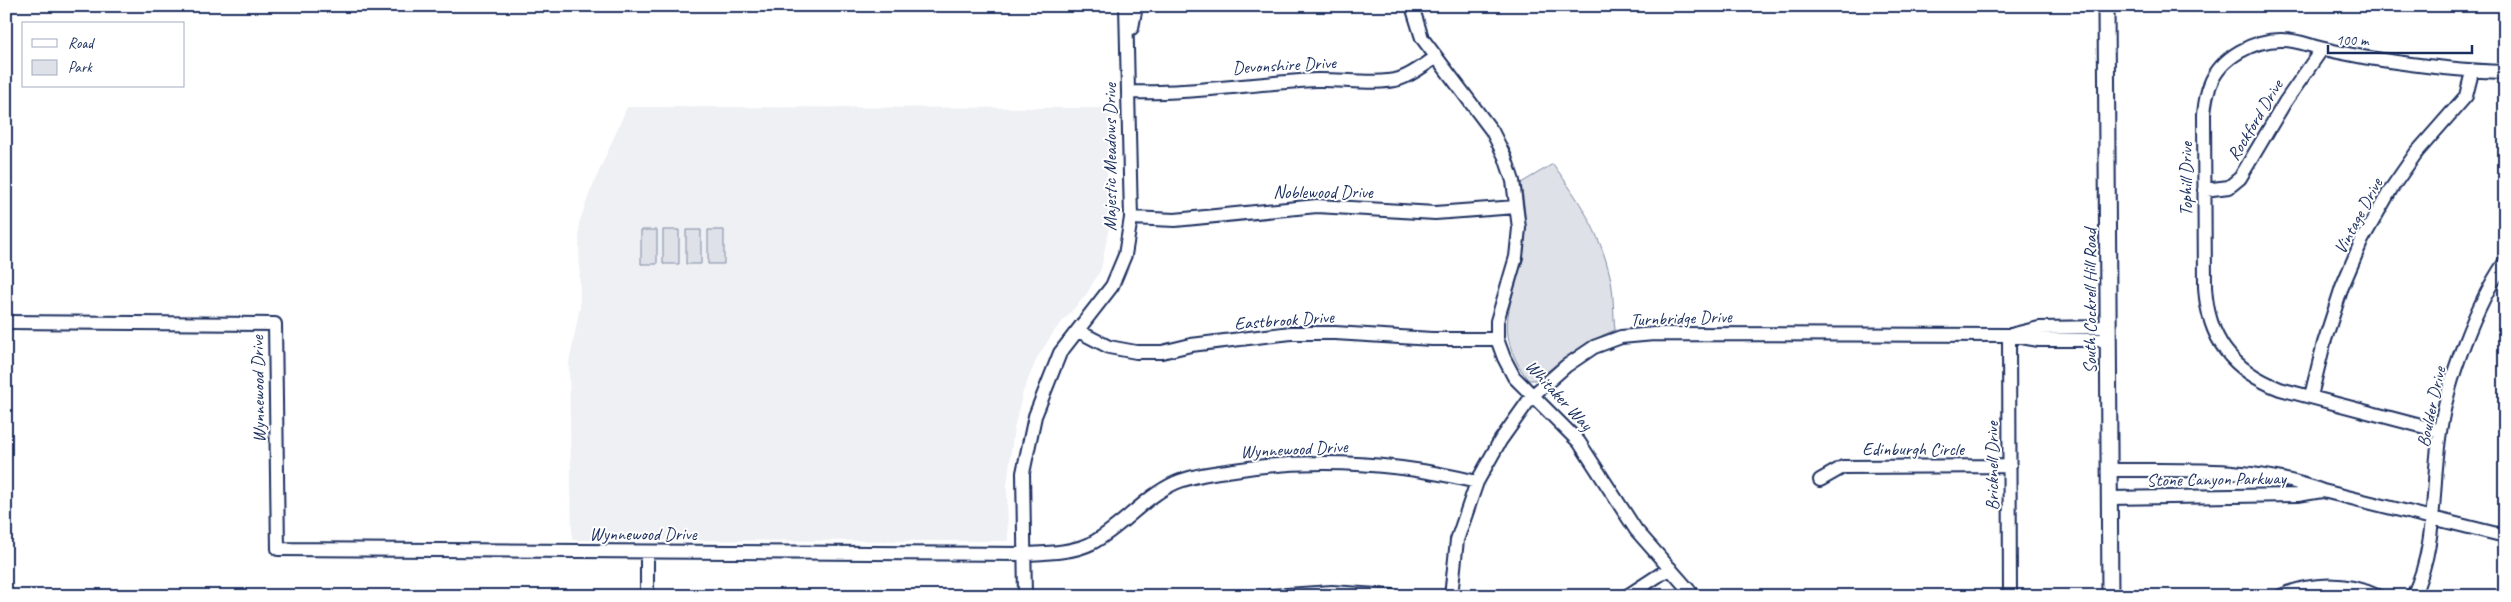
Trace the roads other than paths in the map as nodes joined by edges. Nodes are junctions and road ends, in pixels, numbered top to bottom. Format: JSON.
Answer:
{"nodes":[{"id":1,"x":1126,"y":6,"type":"edge"},
{"id":2,"x":1136,"y":6,"type":"edge"},
{"id":3,"x":1412,"y":6,"type":"edge"},
{"id":4,"x":2106,"y":6,"type":"edge"},
{"id":5,"x":2322,"y":49,"type":"junction"},
{"id":6,"x":1128,"y":52,"type":"junction"},
{"id":7,"x":1435,"y":58,"type":"junction"},
{"id":8,"x":2472,"y":72,"type":"junction"},
{"id":9,"x":2505,"y":72,"type":"edge"},
{"id":10,"x":1129,"y":92,"type":"junction"},
{"id":11,"x":2204,"y":190,"type":"junction"},
{"id":12,"x":1516,"y":207,"type":"junction"},
{"id":13,"x":1131,"y":218,"type":"junction"},
{"id":14,"x":2505,"y":262,"type":"edge"},
{"id":15,"x":6,"y":322,"type":"edge"},
{"id":16,"x":1078,"y":331,"type":"junction"},
{"id":17,"x":2109,"y":333,"type":"junction"},
{"id":18,"x":2009,"y":335,"type":"junction"},
{"id":19,"x":1497,"y":339,"type":"junction"},
{"id":20,"x":1532,"y":396,"type":"junction"},
{"id":21,"x":2311,"y":396,"type":"junction"},
{"id":22,"x":2440,"y":431,"type":"junction"},
{"id":23,"x":2010,"y":466,"type":"junction"},
{"id":24,"x":2110,"y":470,"type":"junction"},
{"id":25,"x":1820,"y":480,"type":"dead end"},
{"id":26,"x":1477,"y":482,"type":"junction"},
{"id":27,"x":2323,"y":491,"type":"junction"},
{"id":28,"x":2110,"y":498,"type":"junction"},
{"id":29,"x":2432,"y":517,"type":"junction"},
{"id":30,"x":2505,"y":536,"type":"edge"},
{"id":31,"x":647,"y":552,"type":"junction"},
{"id":32,"x":1025,"y":554,"type":"junction"},
{"id":33,"x":1670,"y":568,"type":"junction"},
{"id":34,"x":647,"y":596,"type":"edge"},
{"id":35,"x":1025,"y":596,"type":"edge"},
{"id":36,"x":1271,"y":596,"type":"edge"},
{"id":37,"x":1392,"y":596,"type":"edge"},
{"id":38,"x":1451,"y":596,"type":"edge"},
{"id":39,"x":1627,"y":596,"type":"edge"},
{"id":40,"x":1694,"y":596,"type":"edge"},
{"id":41,"x":2010,"y":596,"type":"edge"},
{"id":42,"x":2110,"y":596,"type":"edge"},
{"id":43,"x":2281,"y":596,"type":"edge"},
{"id":44,"x":2377,"y":596,"type":"edge"},
{"id":45,"x":2413,"y":596,"type":"edge"}],
"edges":[{"from":1,"to":6,"type":"street","name":"Majestic Meadows Drive"},
{"from":2,"to":6,"type":"street","name":"Majestic Meadows Drive"},
{"from":3,"to":7,"type":"street","name":"Whitaker Way"},
{"from":4,"to":17,"type":"main road","name":"South Cockrell Hill Road"},
{"from":5,"to":8,"type":"street","name":"Tophill Drive"},
{"from":5,"to":11,"type":"street","name":"Rockford Drive"},
{"from":5,"to":11,"type":"street","name":"Tophill Drive"},
{"from":6,"to":10,"type":"street","name":"Majestic Meadows Drive"},
{"from":7,"to":10,"type":"street","name":"Devonshire Drive"},
{"from":7,"to":12,"type":"street","name":"Whitaker Way"},
{"from":8,"to":9,"type":"street","name":"Tophill Drive"},
{"from":8,"to":21,"type":"street","name":"Vintage Drive"},
{"from":10,"to":13,"type":"street","name":"Majestic Meadows Drive"},
{"from":11,"to":21,"type":"street","name":"Tophill Drive"},
{"from":12,"to":13,"type":"street","name":"Noblewood Drive"},
{"from":12,"to":19,"type":"street","name":"Whitaker Way"},
{"from":13,"to":16,"type":"street","name":"Majestic Meadows Drive"},
{"from":14,"to":22,"type":"street","name":"Boulder Drive"},
{"from":15,"to":31,"type":"street","name":"Wynnewood Drive"},
{"from":16,"to":19,"type":"street","name":"Eastbrook Drive"},
{"from":16,"to":32,"type":"street","name":"Majestic Meadows Drive"},
{"from":17,"to":18,"type":"street","name":"Turnbridge Drive"},
{"from":17,"to":24,"type":"main road","name":"South Cockrell Hill Road"},
{"from":18,"to":20,"type":"street","name":"Turnbridge Drive"},
{"from":18,"to":23,"type":"street","name":"Bricknell Drive"},
{"from":19,"to":20,"type":"street","name":"Whitaker Way"},
{"from":20,"to":26,"type":"street","name":"Turnbridge Drive"},
{"from":20,"to":33,"type":"street","name":"Whitaker Way"},
{"from":21,"to":22,"type":"street","name":"Tophill Drive"},
{"from":22,"to":29,"type":"street","name":"Boulder Drive"},
{"from":23,"to":25,"type":"street","name":"Edinburgh Circle"},
{"from":23,"to":41,"type":"street","name":"Bricknell Drive"},
{"from":24,"to":27,"type":"street","name":"Stone Canyon Parkway"},
{"from":24,"to":28,"type":"main road","name":"South Cockrell Hill Road"},
{"from":26,"to":32,"type":"street","name":"Wynnewood Drive"},
{"from":26,"to":38,"type":"street","name":"Turnbridge Drive"},
{"from":27,"to":28,"type":"street","name":"Stone Canyon Parkway"},
{"from":27,"to":29,"type":"street","name":"Stone Canyon Parkway"},
{"from":28,"to":42,"type":"main road","name":"South Cockrell Hill Road"},
{"from":29,"to":30,"type":"street","name":"Stone Canyon Parkway"},
{"from":29,"to":45,"type":"street","name":"Boulder Drive"},
{"from":31,"to":32,"type":"street","name":"Wynnewood Drive"},
{"from":31,"to":34,"type":"street"},
{"from":32,"to":35,"type":"street","name":"Majestic Meadows Drive"},
{"from":33,"to":39,"type":"street"},
{"from":33,"to":40,"type":"street","name":"Whitaker Way"},
{"from":36,"to":37,"type":"street"},
{"from":43,"to":44,"type":"street"}]}
